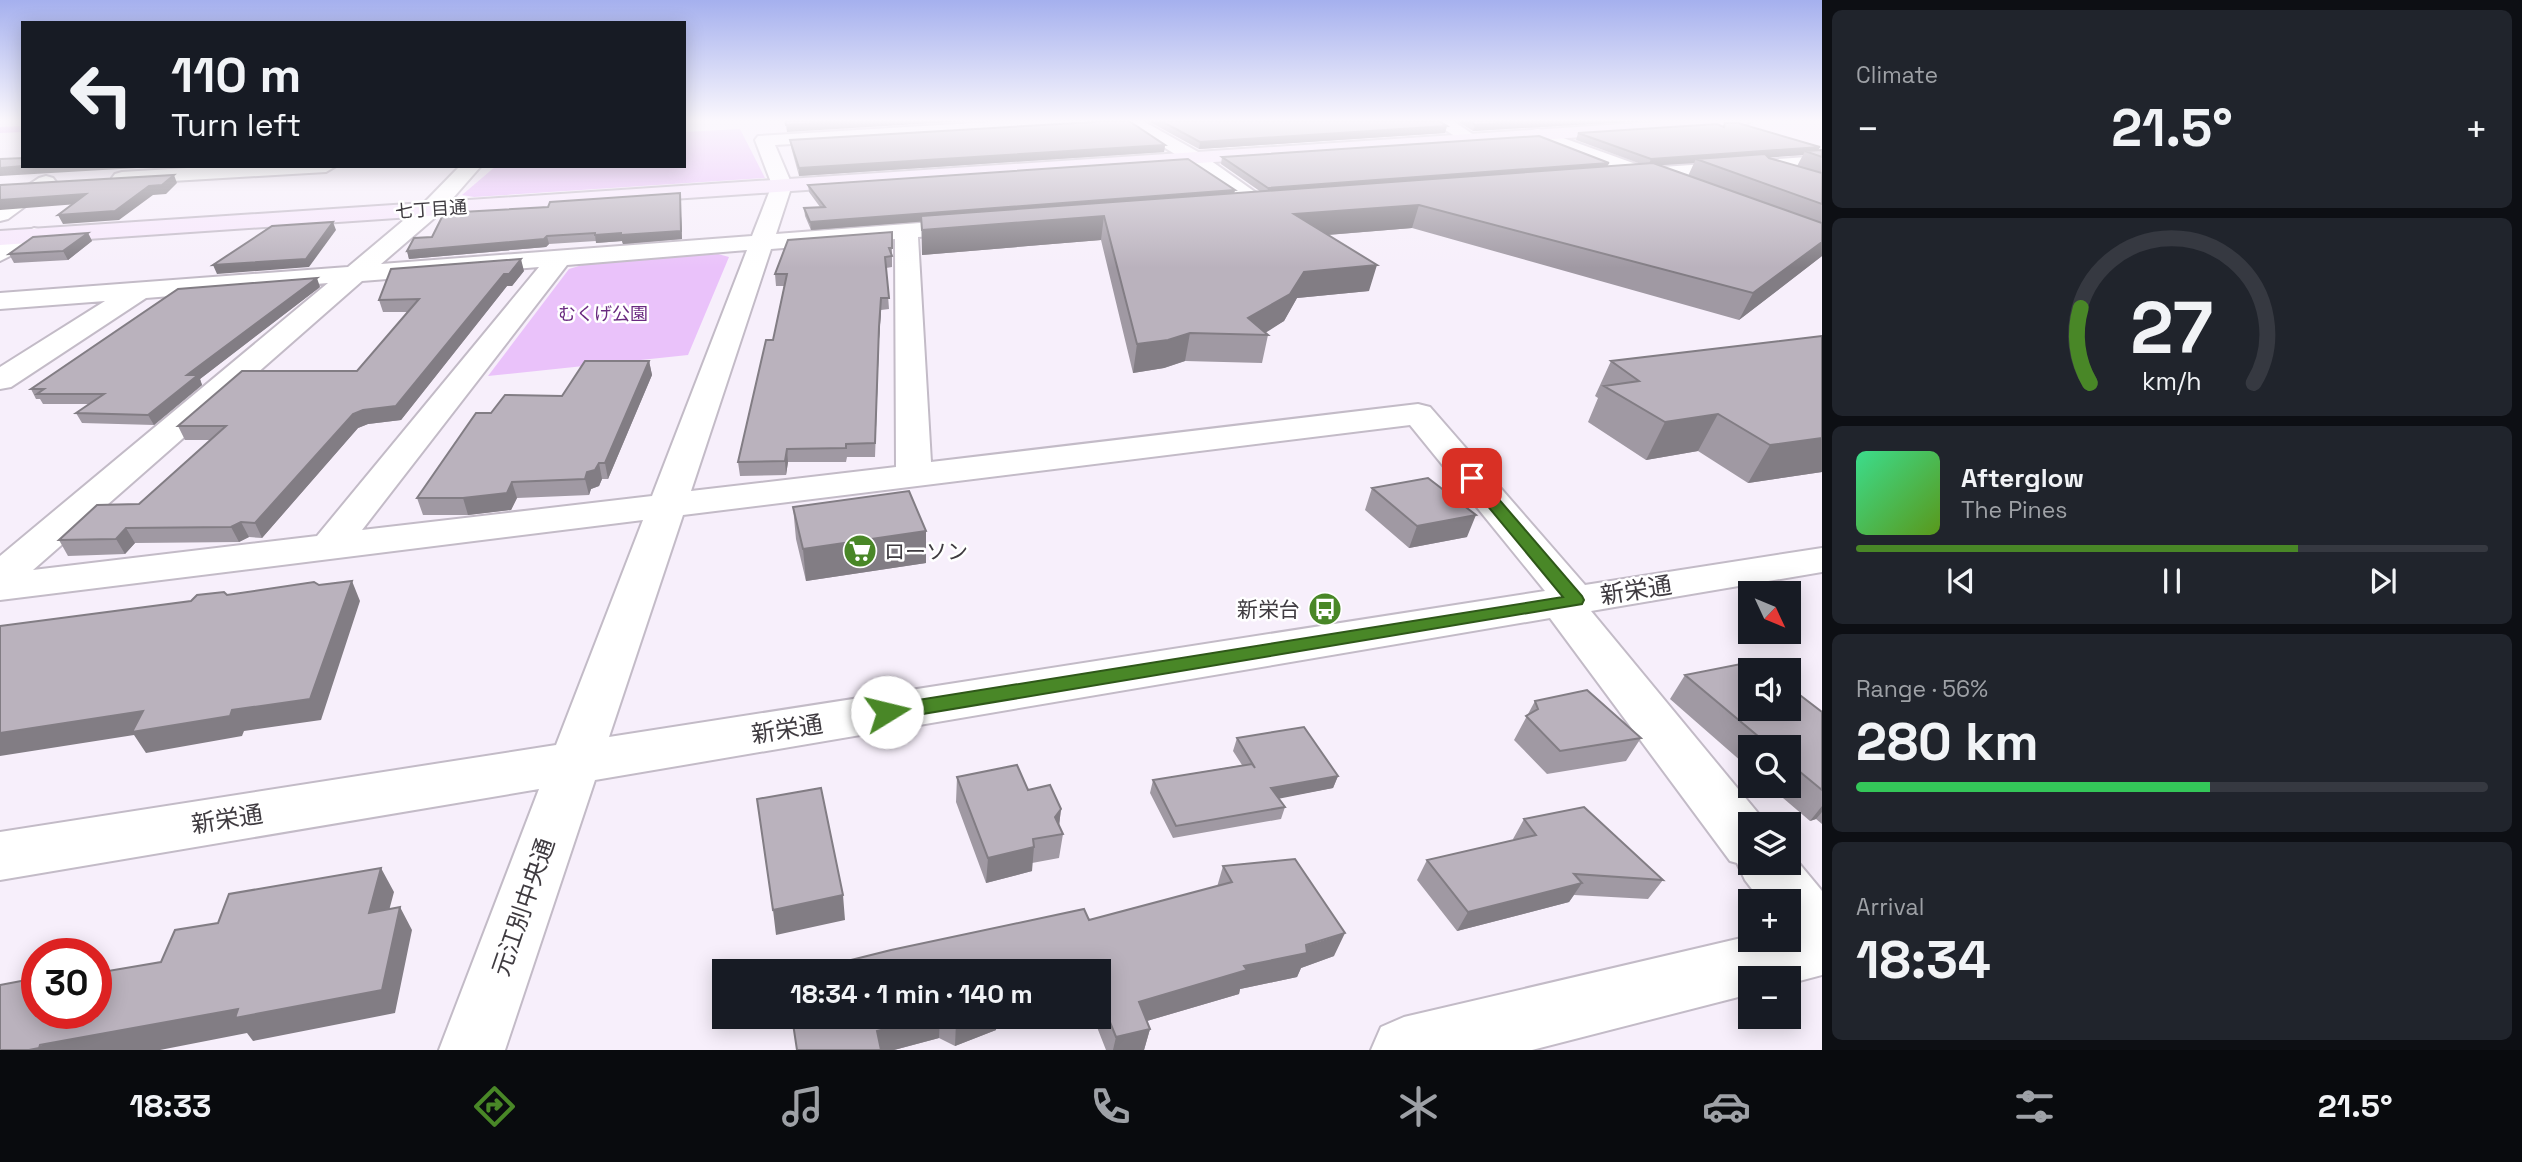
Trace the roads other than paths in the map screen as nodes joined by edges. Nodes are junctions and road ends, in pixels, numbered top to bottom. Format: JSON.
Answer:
{"nodes":[{"id":1,"x":256,"y":170,"type":"edge"},
{"id":2,"x":467,"y":170,"type":"edge"},
{"id":3,"x":776,"y":170,"type":"edge"},
{"id":4,"x":1002,"y":170,"type":"edge"},
{"id":5,"x":1212,"y":170,"type":"edge"},
{"id":6,"x":1630,"y":170,"type":"edge"},
{"id":7,"x":1709,"y":170,"type":"edge"},
{"id":8,"x":1757,"y":170,"type":"edge"},
{"id":9,"x":1643,"y":175,"type":"junction"},
{"id":10,"x":99,"y":179,"type":"edge"},
{"id":11,"x":1591,"y":179,"type":"edge"},
{"id":12,"x":1797,"y":183,"type":"edge"},
{"id":13,"x":12,"y":184,"type":"edge"},
{"id":14,"x":782,"y":185,"type":"junction"},
{"id":15,"x":1695,"y":194,"type":"edge"},
{"id":16,"x":1289,"y":202,"type":"edge"},
{"id":17,"x":1261,"y":204,"type":"junction"},
{"id":18,"x":1220,"y":207,"type":"edge"},
{"id":19,"x":431,"y":209,"type":"junction"},
{"id":20,"x":0,"y":214,"type":"edge"},
{"id":21,"x":988,"y":225,"type":"edge"},
{"id":22,"x":906,"y":232,"type":"junction"},
{"id":23,"x":34,"y":235,"type":"junction"},
{"id":24,"x":0,"y":237,"type":"edge"},
{"id":25,"x":761,"y":243,"type":"junction"},
{"id":26,"x":0,"y":254,"type":"edge"},
{"id":27,"x":559,"y":258,"type":"junction"},
{"id":28,"x":355,"y":274,"type":"junction"},
{"id":29,"x":140,"y":290,"type":"junction"},
{"id":30,"x":0,"y":301,"type":"edge"},
{"id":31,"x":0,"y":380,"type":"edge"},
{"id":32,"x":914,"y":474,"type":"junction"},
{"id":33,"x":666,"y":507,"type":"junction"},
{"id":34,"x":329,"y":547,"type":"junction"},
{"id":35,"x":1822,"y":560,"type":"edge"},
{"id":36,"x":0,"y":577,"type":"edge"},
{"id":37,"x":0,"y":587,"type":"edge"},
{"id":38,"x":1568,"y":601,"type":"junction"},
{"id":39,"x":574,"y":763,"type":"junction"},
{"id":40,"x":1738,"y":828,"type":"edge"},
{"id":41,"x":0,"y":856,"type":"edge"},
{"id":42,"x":1774,"y":875,"type":"edge"},
{"id":43,"x":1822,"y":936,"type":"edge"},
{"id":44,"x":1822,"y":947,"type":"edge"},
{"id":45,"x":1435,"y":1046,"type":"edge"},
{"id":46,"x":472,"y":1050,"type":"edge"}],
"edges":[{"from":1,"to":10,"type":"street"},
{"from":2,"to":19,"type":"street"},
{"from":3,"to":14,"type":"street"},
{"from":4,"to":14,"type":"street","name":"七丁目通"},
{"from":5,"to":17,"type":"street"},
{"from":6,"to":9,"type":"street"},
{"from":7,"to":9,"type":"street"},
{"from":8,"to":12,"type":"street"},
{"from":9,"to":11,"type":"street"},
{"from":9,"to":15,"type":"street"},
{"from":13,"to":20,"type":"street"},
{"from":14,"to":19,"type":"street","name":"七丁目通"},
{"from":14,"to":25,"type":"street","name":"元江別中央通"},
{"from":16,"to":17,"type":"street"},
{"from":17,"to":18,"type":"street"},
{"from":19,"to":23,"type":"street","name":"七丁目通"},
{"from":19,"to":28,"type":"street"},
{"from":21,"to":22,"type":"street"},
{"from":22,"to":25,"type":"street"},
{"from":22,"to":32,"type":"street"},
{"from":23,"to":24,"type":"street","name":"七丁目通"},
{"from":23,"to":26,"type":"street"},
{"from":25,"to":27,"type":"street"},
{"from":25,"to":33,"type":"street","name":"元江別中央通"},
{"from":27,"to":28,"type":"street"},
{"from":27,"to":34,"type":"street"},
{"from":28,"to":29,"type":"street"},
{"from":28,"to":36,"type":"street"},
{"from":29,"to":30,"type":"street"},
{"from":29,"to":31,"type":"street"},
{"from":32,"to":33,"type":"street"},
{"from":32,"to":38,"type":"street"},
{"from":33,"to":34,"type":"street"},
{"from":33,"to":39,"type":"street","name":"元江別中央通"},
{"from":34,"to":37,"type":"street"},
{"from":35,"to":38,"type":"street","name":"新栄通"},
{"from":38,"to":39,"type":"street","name":"新栄通"},
{"from":38,"to":40,"type":"street"},
{"from":39,"to":41,"type":"street","name":"新栄通"},
{"from":39,"to":46,"type":"street","name":"元江別中央通"},
{"from":42,"to":43,"type":"street"},
{"from":44,"to":45,"type":"street"}]}
